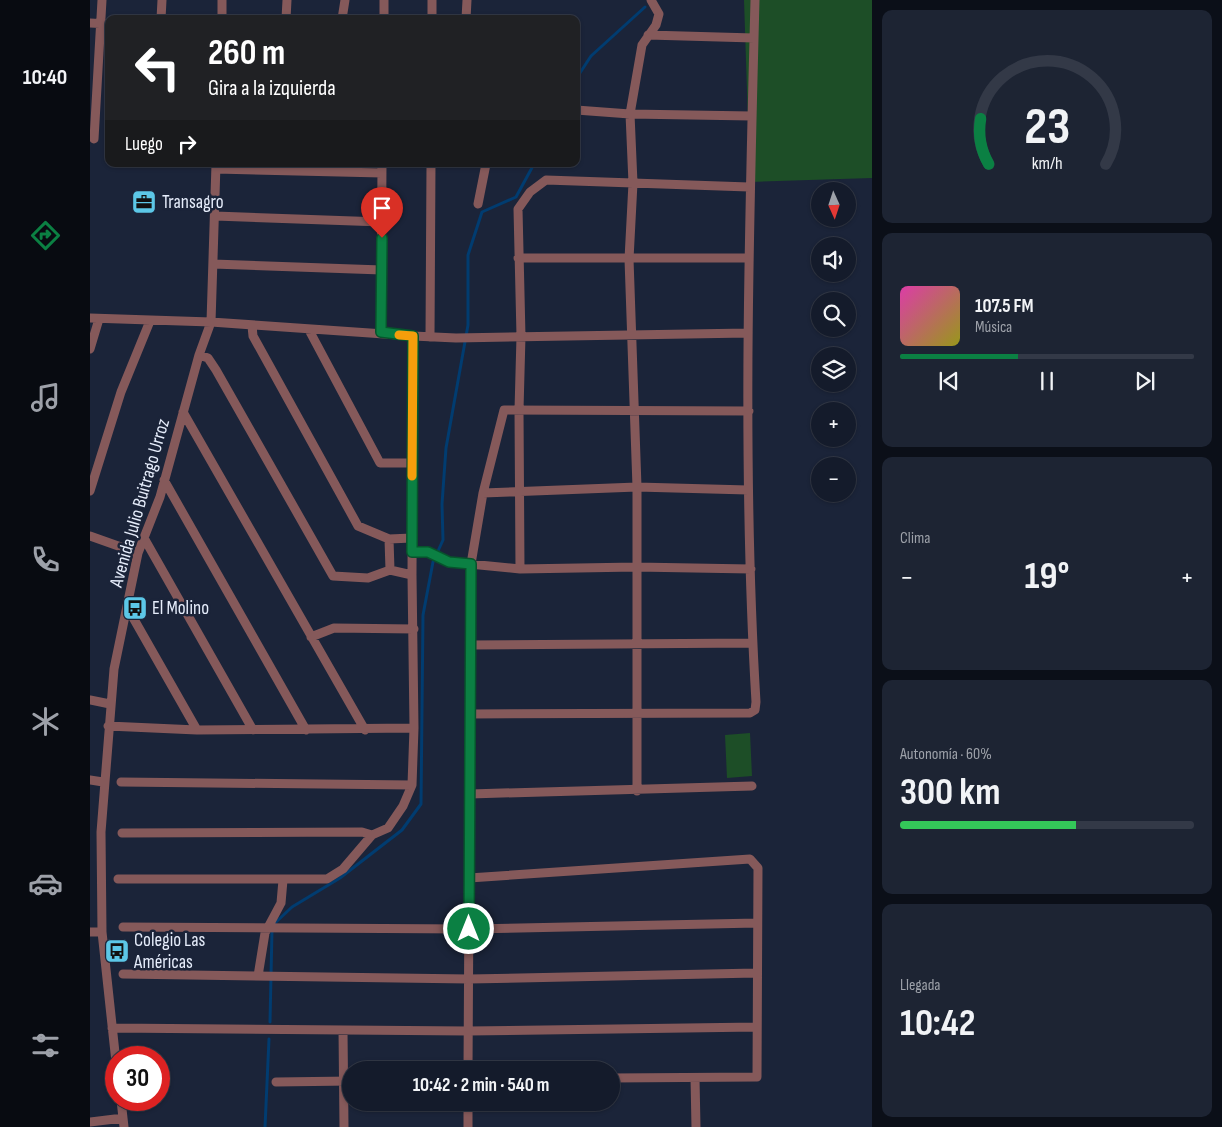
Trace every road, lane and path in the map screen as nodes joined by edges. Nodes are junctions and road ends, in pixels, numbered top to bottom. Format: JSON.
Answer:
{"nodes":[{"id":1,"x":102,"y":0,"type":"edge"},
{"id":2,"x":162,"y":0,"type":"edge"},
{"id":3,"x":222,"y":0,"type":"edge"},
{"id":4,"x":286,"y":0,"type":"edge"},
{"id":5,"x":345,"y":0,"type":"edge"},
{"id":6,"x":384,"y":0,"type":"edge"},
{"id":7,"x":432,"y":0,"type":"edge"},
{"id":8,"x":467,"y":0,"type":"edge"},
{"id":9,"x":651,"y":0,"type":"edge"},
{"id":10,"x":755,"y":0,"type":"edge"},
{"id":11,"x":161,"y":15,"type":"edge"},
{"id":12,"x":222,"y":15,"type":"edge"},
{"id":13,"x":286,"y":15,"type":"edge"},
{"id":14,"x":343,"y":15,"type":"edge"},
{"id":15,"x":384,"y":15,"type":"edge"},
{"id":16,"x":432,"y":15,"type":"edge"},
{"id":17,"x":466,"y":15,"type":"edge"},
{"id":18,"x":90,"y":23,"type":"edge"},
{"id":19,"x":105,"y":24,"type":"edge"},
{"id":20,"x":648,"y":35,"type":"junction"},
{"id":21,"x":754,"y":38,"type":"junction"},
{"id":22,"x":580,"y":110,"type":"edge"},
{"id":23,"x":630,"y":114,"type":"junction"},
{"id":24,"x":752,"y":116,"type":"junction"},
{"id":25,"x":94,"y":139,"type":"dead end"},
{"id":26,"x":216,"y":167,"type":"edge"},
{"id":27,"x":431,"y":167,"type":"edge"},
{"id":28,"x":485,"y":167,"type":"edge"},
{"id":29,"x":382,"y":168,"type":"edge"},
{"id":30,"x":633,"y":183,"type":"junction"},
{"id":31,"x":750,"y":187,"type":"junction"},
{"id":32,"x":478,"y":204,"type":"dead end"},
{"id":33,"x":215,"y":216,"type":"junction"},
{"id":34,"x":382,"y":222,"type":"junction"},
{"id":35,"x":518,"y":258,"type":"junction"},
{"id":36,"x":749,"y":258,"type":"junction"},
{"id":37,"x":629,"y":259,"type":"junction"},
{"id":38,"x":213,"y":264,"type":"junction"},
{"id":39,"x":382,"y":270,"type":"junction"},
{"id":40,"x":95,"y":318,"type":"edge"},
{"id":41,"x":150,"y":321,"type":"junction"},
{"id":42,"x":211,"y":322,"type":"junction"},
{"id":43,"x":252,"y":326,"type":"junction"},
{"id":44,"x":309,"y":330,"type":"junction"},
{"id":45,"x":381,"y":332,"type":"junction"},
{"id":46,"x":748,"y":333,"type":"junction"},
{"id":47,"x":632,"y":334,"type":"junction"},
{"id":48,"x":413,"y":336,"type":"junction"},
{"id":49,"x":521,"y":336,"type":"junction"},
{"id":50,"x":430,"y":337,"type":"junction"},
{"id":51,"x":90,"y":349,"type":"edge"},
{"id":52,"x":199,"y":355,"type":"junction"},
{"id":53,"x":519,"y":410,"type":"junction"},
{"id":54,"x":633,"y":411,"type":"junction"},
{"id":55,"x":749,"y":411,"type":"junction"},
{"id":56,"x":183,"y":412,"type":"junction"},
{"id":57,"x":412,"y":463,"type":"junction"},
{"id":58,"x":164,"y":480,"type":"junction"},
{"id":59,"x":637,"y":487,"type":"junction"},
{"id":60,"x":748,"y":490,"type":"junction"},
{"id":61,"x":90,"y":491,"type":"edge"},
{"id":62,"x":519,"y":491,"type":"junction"},
{"id":63,"x":484,"y":493,"type":"junction"},
{"id":64,"x":90,"y":536,"type":"edge"},
{"id":65,"x":144,"y":538,"type":"junction"},
{"id":66,"x":412,"y":538,"type":"junction"},
{"id":67,"x":389,"y":539,"type":"junction"},
{"id":68,"x":412,"y":552,"type":"junction"},
{"id":69,"x":138,"y":553,"type":"junction"},
{"id":70,"x":471,"y":564,"type":"junction"},
{"id":71,"x":636,"y":567,"type":"junction"},
{"id":72,"x":520,"y":569,"type":"junction"},
{"id":73,"x":390,"y":570,"type":"junction"},
{"id":74,"x":751,"y":570,"type":"junction"},
{"id":75,"x":412,"y":575,"type":"junction"},
{"id":76,"x":126,"y":607,"type":"junction"},
{"id":77,"x":414,"y":629,"type":"junction"},
{"id":78,"x":312,"y":637,"type":"junction"},
{"id":79,"x":752,"y":643,"type":"junction"},
{"id":80,"x":471,"y":644,"type":"junction"},
{"id":81,"x":637,"y":644,"type":"junction"},
{"id":82,"x":90,"y":700,"type":"edge"},
{"id":83,"x":110,"y":704,"type":"junction"},
{"id":84,"x":470,"y":714,"type":"junction"},
{"id":85,"x":637,"y":714,"type":"junction"},
{"id":86,"x":108,"y":726,"type":"junction"},
{"id":87,"x":414,"y":728,"type":"junction"},
{"id":88,"x":197,"y":730,"type":"junction"},
{"id":89,"x":253,"y":730,"type":"junction"},
{"id":90,"x":306,"y":730,"type":"junction"},
{"id":91,"x":364,"y":730,"type":"junction"},
{"id":92,"x":90,"y":780,"type":"edge"},
{"id":93,"x":103,"y":782,"type":"junction"},
{"id":94,"x":121,"y":782,"type":"dead end"},
{"id":95,"x":412,"y":785,"type":"junction"},
{"id":96,"x":752,"y":786,"type":"dead end"},
{"id":97,"x":637,"y":791,"type":"junction"},
{"id":98,"x":470,"y":794,"type":"junction"},
{"id":99,"x":122,"y":833,"type":"dead end"},
{"id":100,"x":372,"y":835,"type":"junction"},
{"id":101,"x":469,"y":878,"type":"junction"},
{"id":102,"x":118,"y":879,"type":"dead end"},
{"id":103,"x":283,"y":880,"type":"junction"},
{"id":104,"x":758,"y":923,"type":"junction"},
{"id":105,"x":123,"y":927,"type":"dead end"},
{"id":106,"x":269,"y":927,"type":"junction"},
{"id":107,"x":469,"y":929,"type":"junction"},
{"id":108,"x":90,"y":932,"type":"edge"},
{"id":109,"x":102,"y":932,"type":"junction"},
{"id":110,"x":756,"y":973,"type":"junction"},
{"id":111,"x":123,"y":974,"type":"dead end"},
{"id":112,"x":263,"y":976,"type":"junction"},
{"id":113,"x":468,"y":979,"type":"junction"},
{"id":114,"x":757,"y":1027,"type":"junction"},
{"id":115,"x":121,"y":1029,"type":"junction"},
{"id":116,"x":343,"y":1030,"type":"junction"},
{"id":117,"x":468,"y":1031,"type":"junction"},
{"id":118,"x":118,"y":1046,"type":"edge"},
{"id":119,"x":345,"y":1061,"type":"edge"},
{"id":120,"x":468,"y":1061,"type":"edge"},
{"id":121,"x":620,"y":1078,"type":"edge"},
{"id":122,"x":696,"y":1078,"type":"junction"},
{"id":123,"x":342,"y":1081,"type":"edge"},
{"id":124,"x":276,"y":1082,"type":"dead end"},
{"id":125,"x":345,"y":1111,"type":"edge"},
{"id":126,"x":468,"y":1111,"type":"edge"},
{"id":127,"x":90,"y":1122,"type":"edge"},
{"id":128,"x":124,"y":1122,"type":"edge"},
{"id":129,"x":344,"y":1127,"type":"edge"},
{"id":130,"x":468,"y":1127,"type":"edge"},
{"id":131,"x":696,"y":1127,"type":"edge"}],
"edges":[{"from":1,"to":19,"type":"street"},
{"from":2,"to":11,"type":"street"},
{"from":3,"to":12,"type":"street"},
{"from":4,"to":13,"type":"street"},
{"from":5,"to":14,"type":"street"},
{"from":6,"to":15,"type":"street"},
{"from":7,"to":16,"type":"street"},
{"from":8,"to":17,"type":"street"},
{"from":9,"to":20,"type":"street"},
{"from":10,"to":21,"type":"street"},
{"from":18,"to":19,"type":"street"},
{"from":19,"to":25,"type":"street"},
{"from":20,"to":21,"type":"street"},
{"from":20,"to":23,"type":"street"},
{"from":21,"to":24,"type":"street"},
{"from":22,"to":23,"type":"street"},
{"from":23,"to":24,"type":"street"},
{"from":23,"to":30,"type":"street"},
{"from":24,"to":31,"type":"street"},
{"from":26,"to":29,"type":"street"},
{"from":26,"to":33,"type":"street","name":"Avenida Julio Buitrago Urroz"},
{"from":27,"to":50,"type":"street"},
{"from":28,"to":32,"type":"street"},
{"from":29,"to":34,"type":"street"},
{"from":30,"to":31,"type":"street"},
{"from":30,"to":35,"type":"street"},
{"from":30,"to":37,"type":"street"},
{"from":31,"to":36,"type":"street"},
{"from":33,"to":34,"type":"street"},
{"from":33,"to":38,"type":"street","name":"Avenida Julio Buitrago Urroz"},
{"from":34,"to":39,"type":"street"},
{"from":35,"to":37,"type":"street"},
{"from":35,"to":49,"type":"street"},
{"from":36,"to":37,"type":"street"},
{"from":36,"to":46,"type":"street"},
{"from":37,"to":47,"type":"street"},
{"from":38,"to":39,"type":"street"},
{"from":38,"to":42,"type":"street","name":"Avenida Julio Buitrago Urroz"},
{"from":39,"to":45,"type":"street"},
{"from":40,"to":41,"type":"street"},
{"from":40,"to":51,"type":"street"},
{"from":41,"to":42,"type":"street"},
{"from":41,"to":61,"type":"street"},
{"from":42,"to":43,"type":"street"},
{"from":42,"to":52,"type":"street","name":"Avenida Julio Buitrago Urroz"},
{"from":43,"to":44,"type":"street"},
{"from":43,"to":67,"type":"street"},
{"from":44,"to":45,"type":"street"},
{"from":44,"to":57,"type":"street"},
{"from":45,"to":48,"type":"street"},
{"from":46,"to":47,"type":"street"},
{"from":46,"to":55,"type":"street"},
{"from":47,"to":49,"type":"street"},
{"from":47,"to":54,"type":"street"},
{"from":48,"to":50,"type":"street"},
{"from":48,"to":57,"type":"street"},
{"from":49,"to":50,"type":"street"},
{"from":49,"to":53,"type":"street"},
{"from":52,"to":56,"type":"street","name":"Avenida Julio Buitrago Urroz"},
{"from":52,"to":73,"type":"street"},
{"from":53,"to":54,"type":"street"},
{"from":53,"to":62,"type":"street"},
{"from":53,"to":63,"type":"street"},
{"from":54,"to":55,"type":"street"},
{"from":54,"to":59,"type":"street"},
{"from":55,"to":60,"type":"street"},
{"from":56,"to":58,"type":"street","name":"Avenida Julio Buitrago Urroz"},
{"from":56,"to":78,"type":"street"},
{"from":57,"to":66,"type":"street"},
{"from":58,"to":65,"type":"street","name":"Avenida Julio Buitrago Urroz"},
{"from":58,"to":90,"type":"street"},
{"from":59,"to":60,"type":"street"},
{"from":59,"to":62,"type":"street"},
{"from":59,"to":71,"type":"street"},
{"from":60,"to":74,"type":"street"},
{"from":62,"to":63,"type":"street"},
{"from":62,"to":72,"type":"street"},
{"from":63,"to":70,"type":"street"},
{"from":64,"to":69,"type":"street"},
{"from":65,"to":69,"type":"street","name":"Avenida Julio Buitrago Urroz"},
{"from":65,"to":89,"type":"street"},
{"from":66,"to":67,"type":"street"},
{"from":66,"to":68,"type":"street"},
{"from":67,"to":73,"type":"street"},
{"from":68,"to":70,"type":"street"},
{"from":68,"to":75,"type":"street"},
{"from":69,"to":76,"type":"street","name":"Avenida Julio Buitrago Urroz"},
{"from":70,"to":72,"type":"street"},
{"from":70,"to":80,"type":"street"},
{"from":71,"to":72,"type":"street"},
{"from":71,"to":74,"type":"street"},
{"from":71,"to":81,"type":"street"},
{"from":73,"to":75,"type":"street"},
{"from":74,"to":79,"type":"street"},
{"from":75,"to":77,"type":"street"},
{"from":76,"to":83,"type":"street","name":"Avenida Julio Buitrago Urroz"},
{"from":76,"to":88,"type":"street"},
{"from":77,"to":78,"type":"street"},
{"from":77,"to":87,"type":"street"},
{"from":78,"to":91,"type":"street"},
{"from":79,"to":81,"type":"street"},
{"from":79,"to":85,"type":"street"},
{"from":80,"to":81,"type":"street"},
{"from":80,"to":84,"type":"street"},
{"from":81,"to":85,"type":"street"},
{"from":82,"to":83,"type":"street"},
{"from":83,"to":86,"type":"street","name":"Avenida Julio Buitrago Urroz"},
{"from":84,"to":85,"type":"street"},
{"from":84,"to":98,"type":"street"},
{"from":85,"to":97,"type":"street"},
{"from":86,"to":88,"type":"street"},
{"from":86,"to":93,"type":"street","name":"Avenida Julio Buitrago Urroz"},
{"from":87,"to":91,"type":"street"},
{"from":87,"to":95,"type":"street"},
{"from":88,"to":89,"type":"street"},
{"from":89,"to":90,"type":"street"},
{"from":90,"to":91,"type":"street"},
{"from":92,"to":93,"type":"street"},
{"from":93,"to":109,"type":"street","name":"Avenida Julio Buitrago Urroz"},
{"from":94,"to":95,"type":"street"},
{"from":95,"to":100,"type":"street"},
{"from":96,"to":97,"type":"street"},
{"from":97,"to":98,"type":"street"},
{"from":98,"to":101,"type":"street"},
{"from":99,"to":100,"type":"street"},
{"from":100,"to":103,"type":"street"},
{"from":101,"to":104,"type":"street"},
{"from":101,"to":107,"type":"street"},
{"from":102,"to":103,"type":"street"},
{"from":103,"to":106,"type":"street"},
{"from":104,"to":107,"type":"street"},
{"from":104,"to":110,"type":"street"},
{"from":105,"to":106,"type":"street"},
{"from":106,"to":107,"type":"street"},
{"from":106,"to":112,"type":"street"},
{"from":107,"to":113,"type":"street"},
{"from":108,"to":109,"type":"street"},
{"from":109,"to":115,"type":"street","name":"Avenida Julio Buitrago Urroz"},
{"from":110,"to":113,"type":"street"},
{"from":110,"to":114,"type":"street"},
{"from":111,"to":112,"type":"street"},
{"from":112,"to":113,"type":"street"},
{"from":113,"to":117,"type":"street"},
{"from":114,"to":117,"type":"street"},
{"from":114,"to":122,"type":"street"},
{"from":115,"to":116,"type":"street"},
{"from":115,"to":118,"type":"street","name":"Avenida Julio Buitrago Urroz"},
{"from":116,"to":117,"type":"street"},
{"from":116,"to":119,"type":"street"},
{"from":117,"to":120,"type":"street"},
{"from":121,"to":122,"type":"street"},
{"from":122,"to":131,"type":"street"},
{"from":123,"to":124,"type":"street"},
{"from":125,"to":129,"type":"street"},
{"from":126,"to":130,"type":"street"},
{"from":127,"to":128,"type":"street"}]}
